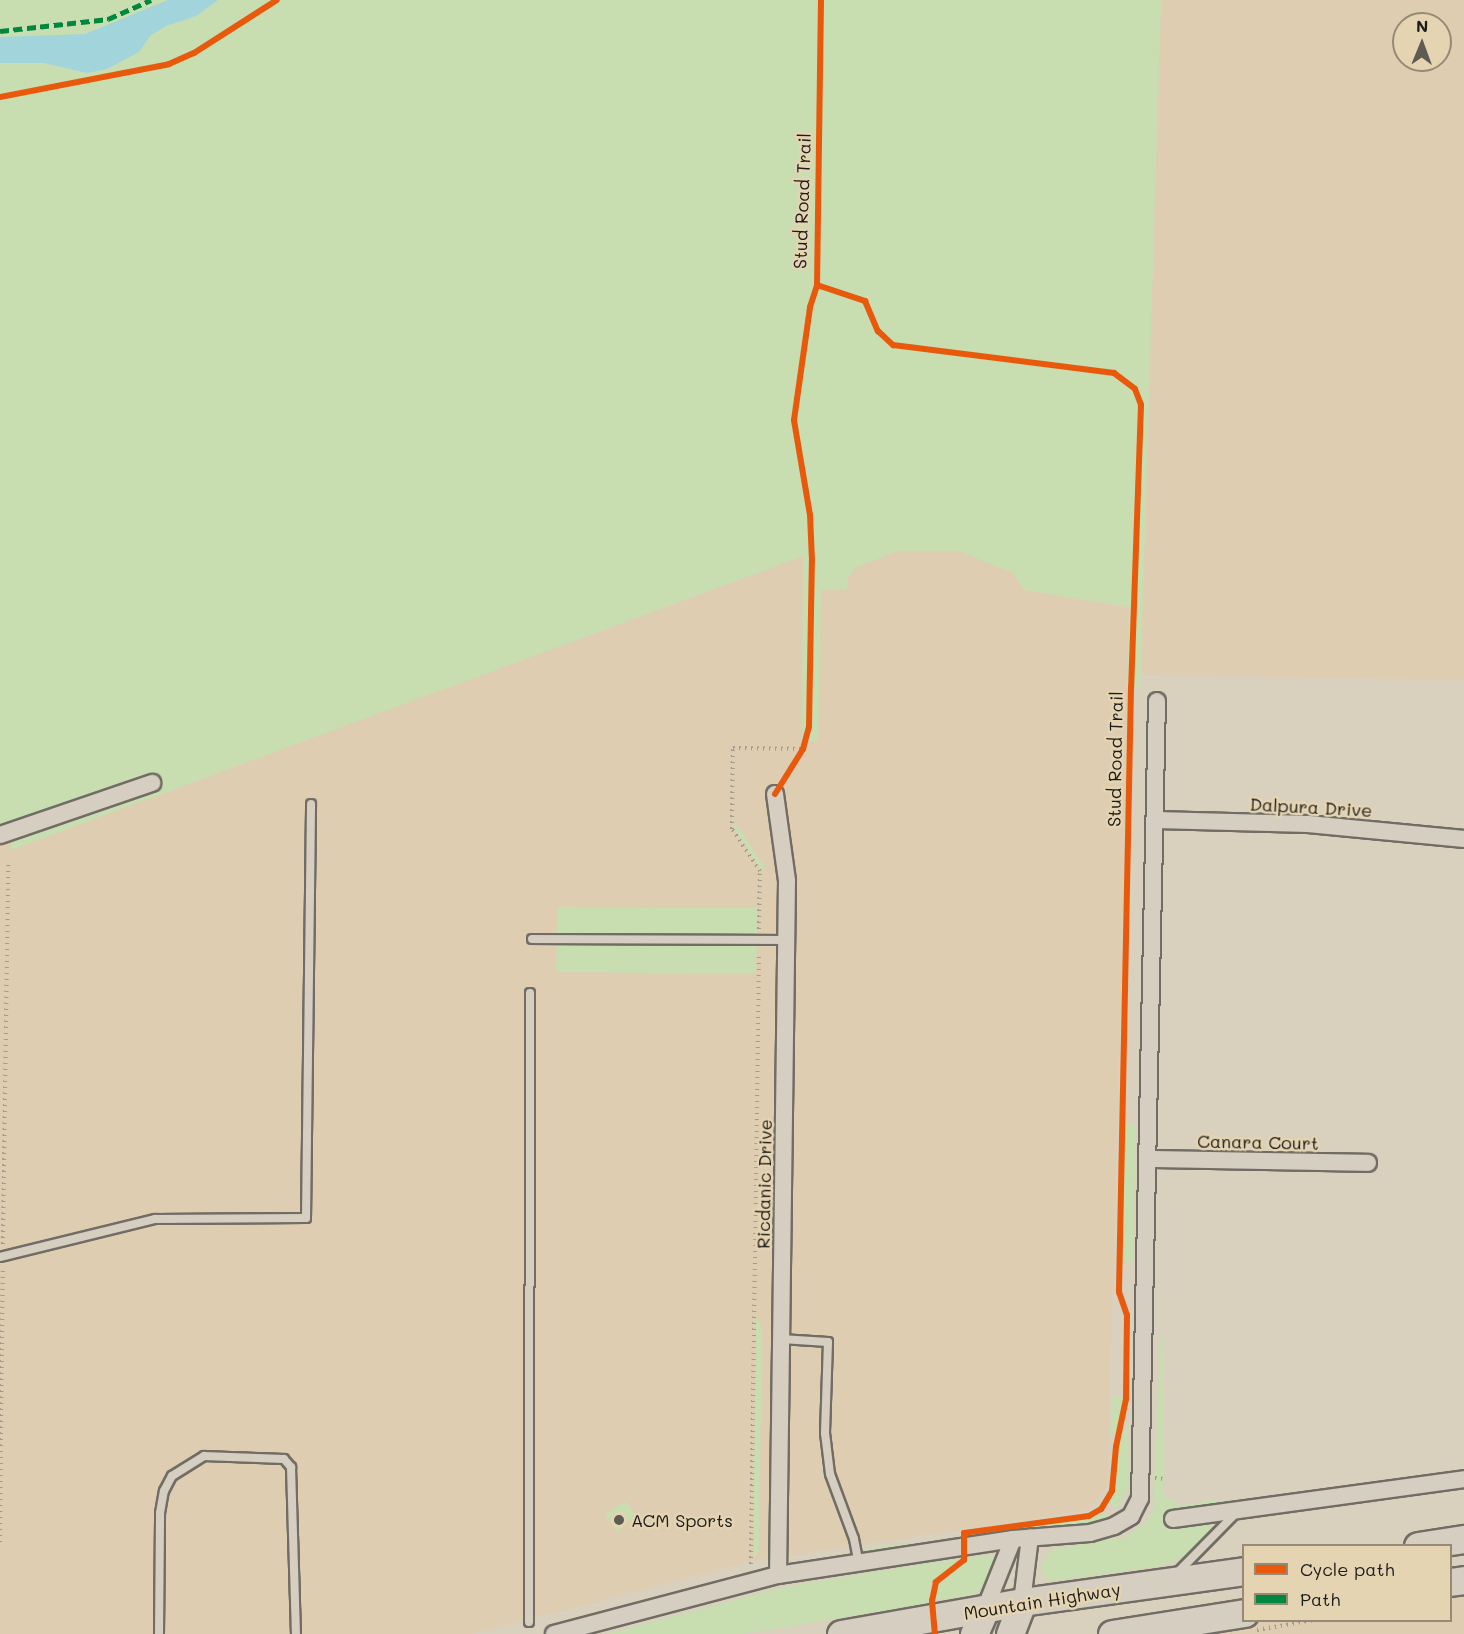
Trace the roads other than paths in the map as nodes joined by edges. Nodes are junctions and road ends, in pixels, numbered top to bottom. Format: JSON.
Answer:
{"nodes":[{"id":1,"x":1157,"y":701,"type":"dead end"},
{"id":2,"x":152,"y":783,"type":"dead end"},
{"id":3,"x":774,"y":794,"type":"dead end"},
{"id":4,"x":310,"y":804,"type":"dead end"},
{"id":5,"x":1156,"y":820,"type":"junction"},
{"id":6,"x":0,"y":835,"type":"edge"},
{"id":7,"x":1464,"y":839,"type":"edge"},
{"id":8,"x":532,"y":939,"type":"dead end"},
{"id":9,"x":786,"y":940,"type":"junction"},
{"id":10,"x":530,"y":993,"type":"dead end"},
{"id":11,"x":1148,"y":1159,"type":"junction"},
{"id":12,"x":1368,"y":1163,"type":"dead end"},
{"id":13,"x":2,"y":1256,"type":"edge"},
{"id":14,"x":781,"y":1339,"type":"junction"},
{"id":15,"x":1464,"y":1479,"type":"edge"},
{"id":16,"x":1240,"y":1510,"type":"junction"},
{"id":17,"x":1173,"y":1519,"type":"dead end"},
{"id":18,"x":1030,"y":1537,"type":"junction"},
{"id":19,"x":1013,"y":1539,"type":"junction"},
{"id":20,"x":1464,"y":1539,"type":"edge"},
{"id":21,"x":1426,"y":1544,"type":"edge"},
{"id":22,"x":859,"y":1564,"type":"junction"},
{"id":23,"x":1242,"y":1571,"type":"edge"},
{"id":24,"x":778,"y":1575,"type":"junction"},
{"id":25,"x":1167,"y":1583,"type":"junction"},
{"id":26,"x":1022,"y":1602,"type":"junction"},
{"id":27,"x":986,"y":1609,"type":"junction"},
{"id":28,"x":1239,"y":1620,"type":"edge"},
{"id":29,"x":529,"y":1622,"type":"dead end"},
{"id":30,"x":159,"y":1634,"type":"edge"},
{"id":31,"x":296,"y":1634,"type":"edge"},
{"id":32,"x":554,"y":1634,"type":"edge"},
{"id":33,"x":841,"y":1634,"type":"edge"},
{"id":34,"x":974,"y":1634,"type":"edge"},
{"id":35,"x":1010,"y":1634,"type":"edge"},
{"id":36,"x":1112,"y":1634,"type":"edge"},
{"id":37,"x":1167,"y":1634,"type":"edge"}],
"edges":[{"from":1,"to":5,"type":"street"},
{"from":2,"to":6,"type":"street"},
{"from":3,"to":9,"type":"street","name":"Ricdanic Drive"},
{"from":4,"to":13,"type":"lane"},
{"from":5,"to":7,"type":"street","name":"Dalpura Drive"},
{"from":5,"to":11,"type":"street"},
{"from":8,"to":9,"type":"lane"},
{"from":9,"to":14,"type":"street","name":"Ricdanic Drive"},
{"from":10,"to":29,"type":"lane"},
{"from":11,"to":12,"type":"street","name":"Canara Court"},
{"from":11,"to":18,"type":"street"},
{"from":14,"to":22,"type":"lane"},
{"from":14,"to":24,"type":"street","name":"Ricdanic Drive"},
{"from":15,"to":16,"type":"street"},
{"from":16,"to":17,"type":"street"},
{"from":16,"to":25,"type":"lane"},
{"from":18,"to":19,"type":"street"},
{"from":18,"to":26,"type":"street"},
{"from":19,"to":22,"type":"street"},
{"from":19,"to":27,"type":"street"},
{"from":20,"to":21,"type":"main road"},
{"from":22,"to":24,"type":"street"},
{"from":23,"to":25,"type":"main road","name":"Mountain Highway"},
{"from":24,"to":32,"type":"street"},
{"from":25,"to":26,"type":"main road","name":"Mountain Highway"},
{"from":26,"to":27,"type":"main road","name":"Mountain Highway"},
{"from":26,"to":35,"type":"main road"},
{"from":27,"to":33,"type":"main road","name":"Mountain Highway"},
{"from":27,"to":34,"type":"main road"},
{"from":28,"to":36,"type":"main road"},
{"from":28,"to":37,"type":"main road"},
{"from":30,"to":31,"type":"lane"}]}
